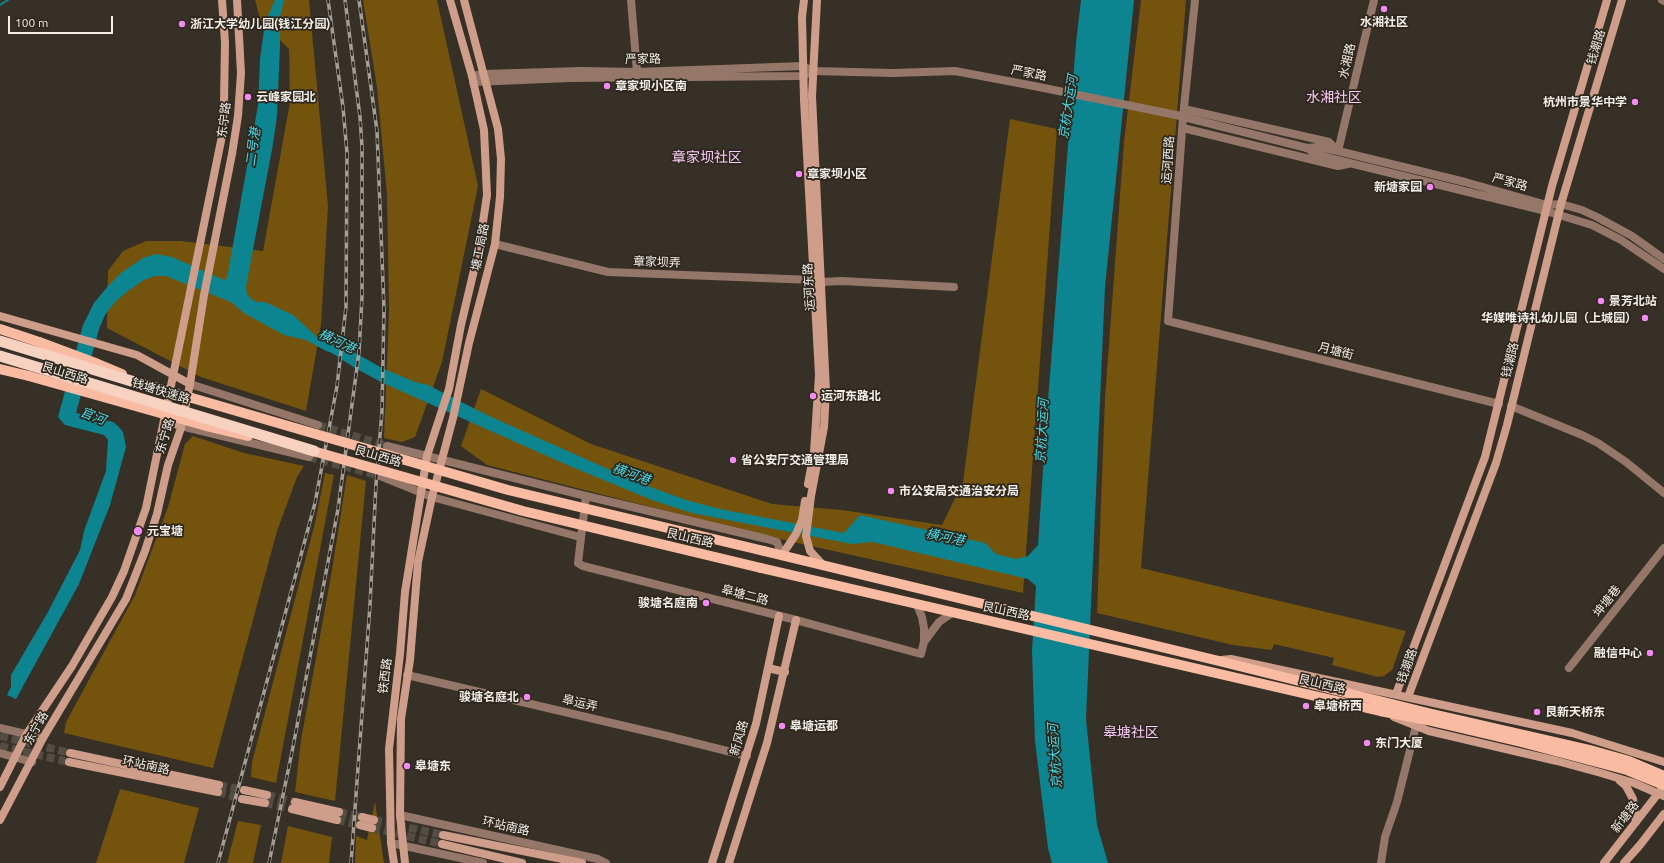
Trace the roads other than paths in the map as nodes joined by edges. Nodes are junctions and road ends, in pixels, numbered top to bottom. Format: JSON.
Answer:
{"nodes":[{"id":1,"x":222,"y":0,"type":"edge"},
{"id":2,"x":238,"y":0,"type":"edge"},
{"id":3,"x":450,"y":0,"type":"edge"},
{"id":4,"x":464,"y":0,"type":"edge"},
{"id":5,"x":631,"y":0,"type":"edge"},
{"id":6,"x":804,"y":0,"type":"edge"},
{"id":7,"x":817,"y":0,"type":"edge"},
{"id":8,"x":1195,"y":0,"type":"edge"},
{"id":9,"x":1374,"y":0,"type":"edge"},
{"id":10,"x":1607,"y":0,"type":"edge"},
{"id":11,"x":1622,"y":0,"type":"edge"},
{"id":12,"x":803,"y":66,"type":"junction"},
{"id":13,"x":813,"y":71,"type":"junction"},
{"id":14,"x":637,"y":72,"type":"junction"},
{"id":15,"x":803,"y":76,"type":"junction"},
{"id":16,"x":485,"y":78,"type":"junction"},
{"id":17,"x":473,"y":79,"type":"junction"},
{"id":18,"x":1184,"y":109,"type":"junction"},
{"id":19,"x":1182,"y":128,"type":"junction"},
{"id":20,"x":1307,"y":148,"type":"junction"},
{"id":21,"x":1338,"y":151,"type":"junction"},
{"id":22,"x":1351,"y":163,"type":"junction"},
{"id":23,"x":1561,"y":204,"type":"junction"},
{"id":24,"x":1546,"y":208,"type":"junction"},
{"id":25,"x":1558,"y":215,"type":"junction"},
{"id":26,"x":495,"y":244,"type":"junction"},
{"id":27,"x":1664,"y":259,"type":"edge"},
{"id":28,"x":1664,"y":269,"type":"edge"},
{"id":29,"x":817,"y":281,"type":"junction"},
{"id":30,"x":954,"y":288,"type":"dead end"},
{"id":31,"x":0,"y":316,"type":"edge"},
{"id":32,"x":1168,"y":321,"type":"joint"},
{"id":33,"x":0,"y":329,"type":"edge"},
{"id":34,"x":0,"y":341,"type":"edge"},
{"id":35,"x":0,"y":356,"type":"edge"},
{"id":36,"x":0,"y":369,"type":"edge"},
{"id":37,"x":174,"y":374,"type":"junction"},
{"id":38,"x":190,"y":384,"type":"junction"},
{"id":39,"x":151,"y":387,"type":"junction"},
{"id":40,"x":1499,"y":404,"type":"junction"},
{"id":41,"x":1511,"y":406,"type":"junction"},
{"id":42,"x":164,"y":421,"type":"junction"},
{"id":43,"x":318,"y":425,"type":"tunnel mouth"},
{"id":44,"x":181,"y":426,"type":"junction"},
{"id":45,"x":386,"y":446,"type":"tunnel mouth"},
{"id":46,"x":312,"y":454,"type":"junction"},
{"id":47,"x":426,"y":456,"type":"junction"},
{"id":48,"x":442,"y":459,"type":"junction"},
{"id":49,"x":380,"y":476,"type":"tunnel mouth"},
{"id":50,"x":420,"y":493,"type":"junction"},
{"id":51,"x":1664,"y":493,"type":"edge"},
{"id":52,"x":586,"y":496,"type":"junction"},
{"id":53,"x":432,"y":497,"type":"junction"},
{"id":54,"x":805,"y":522,"type":"junction"},
{"id":55,"x":580,"y":537,"type":"junction"},
{"id":56,"x":1664,"y":548,"type":"edge"},
{"id":57,"x":782,"y":555,"type":"junction"},
{"id":58,"x":824,"y":566,"type":"junction"},
{"id":59,"x":917,"y":605,"type":"junction"},
{"id":60,"x":952,"y":613,"type":"junction"},
{"id":61,"x":779,"y":616,"type":"junction"},
{"id":62,"x":796,"y":620,"type":"junction"},
{"id":63,"x":924,"y":642,"type":"junction"},
{"id":64,"x":1219,"y":661,"type":"junction"},
{"id":65,"x":768,"y":668,"type":"junction"},
{"id":66,"x":1569,"y":668,"type":"dead end"},
{"id":67,"x":785,"y":672,"type":"junction"},
{"id":68,"x":407,"y":675,"type":"junction"},
{"id":69,"x":1396,"y":694,"type":"junction"},
{"id":70,"x":1408,"y":697,"type":"junction"},
{"id":71,"x":1380,"y":711,"type":"junction"},
{"id":72,"x":1427,"y":716,"type":"junction"},
{"id":73,"x":1416,"y":726,"type":"junction"},
{"id":74,"x":0,"y":728,"type":"edge"},
{"id":75,"x":26,"y":734,"type":"junction"},
{"id":76,"x":43,"y":738,"type":"junction"},
{"id":77,"x":0,"y":753,"type":"edge"},
{"id":78,"x":747,"y":756,"type":"junction"},
{"id":79,"x":16,"y":757,"type":"junction"},
{"id":80,"x":70,"y":757,"type":"tunnel mouth"},
{"id":81,"x":32,"y":762,"type":"junction"},
{"id":82,"x":1664,"y":762,"type":"edge"},
{"id":83,"x":1664,"y":776,"type":"edge"},
{"id":84,"x":1616,"y":778,"type":"junction"},
{"id":85,"x":1664,"y":785,"type":"edge"},
{"id":86,"x":0,"y":787,"type":"edge"},
{"id":87,"x":218,"y":789,"type":"tunnel mouth"},
{"id":88,"x":243,"y":794,"type":"tunnel mouth"},
{"id":89,"x":1661,"y":795,"type":"edge"},
{"id":90,"x":266,"y":799,"type":"tunnel mouth"},
{"id":91,"x":293,"y":805,"type":"tunnel mouth"},
{"id":92,"x":1664,"y":814,"type":"edge"},
{"id":93,"x":400,"y":815,"type":"junction"},
{"id":94,"x":338,"y":816,"type":"tunnel mouth"},
{"id":95,"x":362,"y":817,"type":"tunnel mouth"},
{"id":96,"x":0,"y":820,"type":"edge"},
{"id":97,"x":374,"y":820,"type":"tunnel mouth"},
{"id":98,"x":1636,"y":822,"type":"junction"},
{"id":99,"x":360,"y":825,"type":"tunnel mouth"},
{"id":100,"x":372,"y":828,"type":"tunnel mouth"},
{"id":101,"x":443,"y":835,"type":"tunnel mouth"},
{"id":102,"x":391,"y":843,"type":"junction"},
{"id":103,"x":442,"y":844,"type":"tunnel mouth"},
{"id":104,"x":402,"y":845,"type":"junction"},
{"id":105,"x":394,"y":863,"type":"edge"},
{"id":106,"x":405,"y":863,"type":"edge"},
{"id":107,"x":482,"y":863,"type":"edge"},
{"id":108,"x":522,"y":863,"type":"edge"},
{"id":109,"x":582,"y":863,"type":"edge"},
{"id":110,"x":606,"y":863,"type":"edge"},
{"id":111,"x":712,"y":863,"type":"edge"},
{"id":112,"x":729,"y":863,"type":"edge"},
{"id":113,"x":1381,"y":863,"type":"edge"},
{"id":114,"x":1604,"y":863,"type":"edge"},
{"id":115,"x":1624,"y":863,"type":"edge"}],
"edges":[{"from":1,"to":37,"type":"main road","name":"东宁路"},
{"from":2,"to":38,"type":"main road","name":"东宁路"},
{"from":3,"to":17,"type":"main road","name":"塘工局路"},
{"from":4,"to":16,"type":"main road","name":"塘工局路"},
{"from":5,"to":14,"type":"street"},
{"from":6,"to":12,"type":"main road","name":"运河东路"},
{"from":7,"to":13,"type":"main road","name":"运河东路"},
{"from":8,"to":18,"type":"street","name":"运河西路"},
{"from":9,"to":21,"type":"street","name":"水湘路"},
{"from":10,"to":24,"type":"main road","name":"钱潮路"},
{"from":11,"to":23,"type":"main road","name":"钱潮路"},
{"from":12,"to":13,"type":"street","name":"严家路"},
{"from":12,"to":14,"type":"street","name":"严家路"},
{"from":12,"to":15,"type":"main road","name":"运河东路"},
{"from":13,"to":15,"type":"street","name":"严家路"},
{"from":13,"to":20,"type":"street","name":"严家路","bridge":true},
{"from":13,"to":29,"type":"main road","name":"运河东路"},
{"from":14,"to":16,"type":"street","name":"严家路"},
{"from":15,"to":16,"type":"street","name":"严家路"},
{"from":15,"to":29,"type":"main road","name":"运河东路"},
{"from":16,"to":17,"type":"street","name":"严家路"},
{"from":16,"to":26,"type":"main road","name":"塘工局路"},
{"from":17,"to":47,"type":"main road","name":"塘工局路"},
{"from":18,"to":19,"type":"street","name":"运河西路"},
{"from":18,"to":21,"type":"street","name":"严家路"},
{"from":19,"to":22,"type":"street","name":"严家路"},
{"from":19,"to":32,"type":"street","name":"运河西路"},
{"from":20,"to":21,"type":"street","name":"严家路"},
{"from":20,"to":22,"type":"street","name":"严家路"},
{"from":21,"to":24,"type":"street","name":"严家路"},
{"from":22,"to":24,"type":"street","name":"严家路"},
{"from":23,"to":24,"type":"street","name":"严家路"},
{"from":23,"to":25,"type":"main road","name":"钱潮路"},
{"from":23,"to":27,"type":"street","name":"严家路"},
{"from":24,"to":25,"type":"street","name":"严家路"},
{"from":24,"to":40,"type":"main road","name":"钱潮路"},
{"from":25,"to":28,"type":"street","name":"严家路"},
{"from":25,"to":41,"type":"main road","name":"钱潮路"},
{"from":26,"to":29,"type":"street","name":"章家坝弄"},
{"from":26,"to":48,"type":"main road","name":"塘工局路"},
{"from":29,"to":30,"type":"street","name":"章家坝弄"},
{"from":29,"to":54,"type":"main road","name":"运河东路"},
{"from":31,"to":37,"type":"main road"},
{"from":32,"to":40,"type":"street","name":"月塘街"},
{"from":33,"to":39,"type":"main road","name":"艮山西路","bridge":true},
{"from":34,"to":39,"type":"highway","name":"钱塘快速路","bridge":true},
{"from":35,"to":46,"type":"highway","name":"钱塘快速路","bridge":true},
{"from":36,"to":46,"type":"main road","name":"艮山西路","bridge":true},
{"from":37,"to":38,"type":"main road"},
{"from":37,"to":42,"type":"main road","name":"东宁路"},
{"from":38,"to":43,"type":"street"},
{"from":38,"to":44,"type":"main road","name":"东宁路"},
{"from":39,"to":57,"type":"main road","name":"艮山西路","bridge":true},
{"from":40,"to":69,"type":"main road","name":"钱潮路"},
{"from":41,"to":51,"type":"street"},
{"from":41,"to":70,"type":"main road","name":"钱潮路"},
{"from":42,"to":44,"type":"main road"},
{"from":42,"to":75,"type":"main road","name":"东宁路"},
{"from":44,"to":46,"type":"street","name":"艮山西路"},
{"from":44,"to":76,"type":"main road","name":"东宁路"},
{"from":45,"to":47,"type":"street","name":"艮山西路"},
{"from":46,"to":59,"type":"main road","name":"艮山西路","bridge":true},
{"from":47,"to":48,"type":"street","name":"艮山西路"},
{"from":47,"to":50,"type":"main road","name":"塘工局路"},
{"from":48,"to":52,"type":"street","name":"艮山西路"},
{"from":48,"to":53,"type":"main road","name":"塘工局路"},
{"from":49,"to":50,"type":"street","name":"艮山西路"},
{"from":50,"to":53,"type":"street","name":"艮山西路"},
{"from":50,"to":102,"type":"main road","name":"铁西路"},
{"from":52,"to":55,"type":"street"},
{"from":52,"to":57,"type":"street","name":"艮山西路"},
{"from":53,"to":55,"type":"street","name":"艮山西路"},
{"from":53,"to":68,"type":"main road","name":"铁西路"},
{"from":54,"to":57,"type":"main road","name":"运河东路"},
{"from":54,"to":58,"type":"main road","name":"运河东路"},
{"from":55,"to":61,"type":"street","name":"皋塘二路"},
{"from":56,"to":66,"type":"street","name":"坤塘巷"},
{"from":57,"to":58,"type":"main road","name":"艮山西路"},
{"from":58,"to":64,"type":"main road","name":"艮山西路"},
{"from":59,"to":60,"type":"main road","name":"艮山西路"},
{"from":59,"to":63,"type":"street"},
{"from":60,"to":63,"type":"street"},
{"from":60,"to":71,"type":"main road","name":"艮山西路"},
{"from":61,"to":62,"type":"street","name":"皋塘二路"},
{"from":61,"to":65,"type":"main road","name":"新风路"},
{"from":62,"to":63,"type":"street","name":"皋塘二路"},
{"from":62,"to":67,"type":"main road"},
{"from":64,"to":69,"type":"main road","name":"艮山西路"},
{"from":64,"to":72,"type":"main road","name":"艮山西路"},
{"from":65,"to":67,"type":"main road"},
{"from":65,"to":78,"type":"main road","name":"新风路"},
{"from":67,"to":112,"type":"main road"},
{"from":68,"to":78,"type":"street","name":"皋运弄"},
{"from":68,"to":93,"type":"main road","name":"铁西路"},
{"from":69,"to":70,"type":"main road","name":"艮山西路"},
{"from":70,"to":82,"type":"main road","name":"艮山西路"},
{"from":71,"to":72,"type":"main road","name":"艮山西路"},
{"from":71,"to":73,"type":"main road","name":"艮山西路"},
{"from":72,"to":83,"type":"main road","name":"艮山西路"},
{"from":72,"to":85,"type":"main road","name":"艮山西路"},
{"from":73,"to":84,"type":"main road","name":"艮山西路"},
{"from":73,"to":113,"type":"street"},
{"from":74,"to":75,"type":"street"},
{"from":75,"to":76,"type":"street"},
{"from":75,"to":79,"type":"main road","name":"东宁路"},
{"from":76,"to":81,"type":"main road","name":"东宁路"},
{"from":77,"to":79,"type":"street"},
{"from":78,"to":111,"type":"main road","name":"新风路"},
{"from":79,"to":81,"type":"street"},
{"from":79,"to":86,"type":"main road","name":"东宁路"},
{"from":80,"to":87,"type":"main road","name":"环站南路"},
{"from":81,"to":96,"type":"main road","name":"东宁路"},
{"from":84,"to":89,"type":"main road","name":"艮山西路"},
{"from":84,"to":98,"type":"main road"},
{"from":85,"to":89,"type":"main road","name":"新塘路"},
{"from":88,"to":90,"type":"main road"},
{"from":89,"to":98,"type":"main road","name":"新塘路"},
{"from":91,"to":94,"type":"main road"},
{"from":92,"to":115,"type":"main road"},
{"from":93,"to":104,"type":"main road","name":"铁西路"},
{"from":93,"to":110,"type":"street","name":"环站南路"},
{"from":95,"to":97,"type":"main road"},
{"from":98,"to":114,"type":"main road","name":"新塘路"},
{"from":99,"to":100,"type":"main road"},
{"from":101,"to":109,"type":"main road","name":"环站南路"},
{"from":102,"to":104,"type":"street"},
{"from":102,"to":105,"type":"main road","name":"铁西路"},
{"from":103,"to":108,"type":"main road"},
{"from":104,"to":106,"type":"main road","name":"铁西路"},
{"from":104,"to":107,"type":"street"}]}
